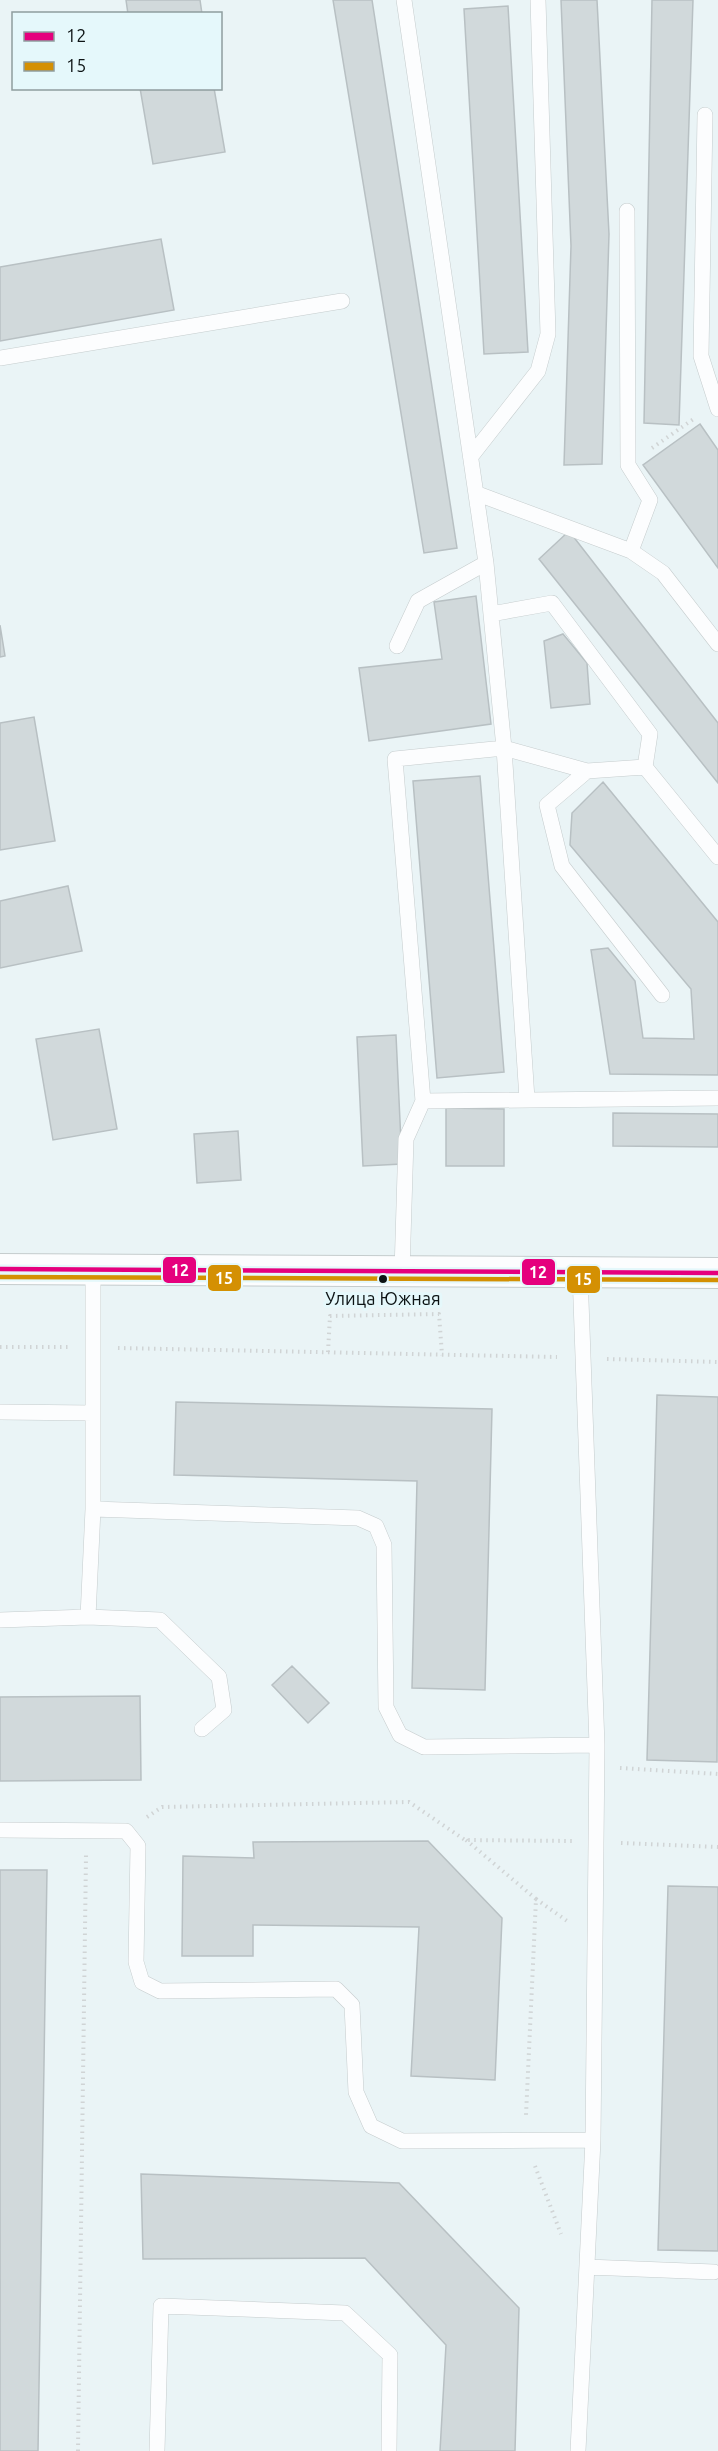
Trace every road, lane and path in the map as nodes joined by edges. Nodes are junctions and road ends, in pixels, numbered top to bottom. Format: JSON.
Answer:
{"nodes":[{"id":1,"x":404,"y":0,"type":"edge"},
{"id":2,"x":538,"y":0,"type":"edge"},
{"id":3,"x":705,"y":115,"type":"dead end"},
{"id":4,"x":718,"y":141,"type":"edge"},
{"id":5,"x":705,"y":161,"type":"junction"},
{"id":6,"x":627,"y":210,"type":"dead end"},
{"id":7,"x":342,"y":301,"type":"dead end"},
{"id":8,"x":0,"y":358,"type":"edge"},
{"id":9,"x":718,"y":409,"type":"edge"},
{"id":10,"x":472,"y":455,"type":"junction"},
{"id":11,"x":628,"y":465,"type":"junction"},
{"id":12,"x":478,"y":494,"type":"junction"},
{"id":13,"x":632,"y":551,"type":"junction"},
{"id":14,"x":486,"y":563,"type":"junction"},
{"id":15,"x":491,"y":614,"type":"junction"},
{"id":16,"x":718,"y":644,"type":"edge"},
{"id":17,"x":397,"y":646,"type":"dead end"},
{"id":18,"x":504,"y":748,"type":"junction"},
{"id":19,"x":645,"y":767,"type":"junction"},
{"id":20,"x":587,"y":771,"type":"junction"},
{"id":21,"x":718,"y":857,"type":"edge"},
{"id":22,"x":662,"y":995,"type":"dead end"},
{"id":23,"x":718,"y":1098,"type":"edge"},
{"id":24,"x":527,"y":1099,"type":"junction"},
{"id":25,"x":423,"y":1101,"type":"junction"},
{"id":26,"x":0,"y":1269,"type":"edge"},
{"id":27,"x":93,"y":1270,"type":"junction"},
{"id":28,"x":402,"y":1272,"type":"junction"},
{"id":29,"x":580,"y":1273,"type":"junction"},
{"id":30,"x":718,"y":1273,"type":"edge"},
{"id":31,"x":0,"y":1347,"type":"edge"},
{"id":32,"x":93,"y":1348,"type":"junction"},
{"id":33,"x":328,"y":1352,"type":"junction"},
{"id":34,"x":442,"y":1355,"type":"junction"},
{"id":35,"x":582,"y":1358,"type":"junction"},
{"id":36,"x":718,"y":1362,"type":"edge"},
{"id":37,"x":0,"y":1412,"type":"edge"},
{"id":38,"x":93,"y":1413,"type":"junction"},
{"id":39,"x":93,"y":1509,"type":"junction"},
{"id":40,"x":88,"y":1617,"type":"junction"},
{"id":41,"x":0,"y":1620,"type":"edge"},
{"id":42,"x":202,"y":1729,"type":"dead end"},
{"id":43,"x":597,"y":1745,"type":"junction"},
{"id":44,"x":597,"y":1766,"type":"junction"},
{"id":45,"x":718,"y":1774,"type":"edge"},
{"id":46,"x":0,"y":1830,"type":"edge"},
{"id":47,"x":86,"y":1830,"type":"junction"},
{"id":48,"x":126,"y":1831,"type":"junction"},
{"id":49,"x":465,"y":1840,"type":"junction"},
{"id":50,"x":596,"y":1842,"type":"junction"},
{"id":51,"x":718,"y":1847,"type":"edge"},
{"id":52,"x":536,"y":1899,"type":"junction"},
{"id":53,"x":595,"y":1940,"type":"junction"},
{"id":54,"x":525,"y":2140,"type":"junction"},
{"id":55,"x":593,"y":2140,"type":"junction"},
{"id":56,"x":564,"y":2241,"type":"dead end"},
{"id":57,"x":587,"y":2267,"type":"junction"},
{"id":58,"x":714,"y":2272,"type":"dead end"},
{"id":59,"x":78,"y":2451,"type":"edge"},
{"id":60,"x":157,"y":2451,"type":"edge"},
{"id":61,"x":389,"y":2451,"type":"edge"},
{"id":62,"x":578,"y":2451,"type":"edge"}],
"edges":[{"from":1,"to":10,"type":"lane"},
{"from":2,"to":10,"type":"lane"},
{"from":3,"to":5,"type":"lane"},
{"from":4,"to":5,"type":"lane"},
{"from":5,"to":9,"type":"lane"},
{"from":6,"to":11,"type":"lane"},
{"from":7,"to":8,"type":"lane"},
{"from":9,"to":11,"type":"path"},
{"from":10,"to":12,"type":"lane"},
{"from":11,"to":13,"type":"lane"},
{"from":12,"to":13,"type":"lane"},
{"from":12,"to":14,"type":"lane"},
{"from":13,"to":16,"type":"lane"},
{"from":14,"to":15,"type":"lane"},
{"from":14,"to":17,"type":"lane"},
{"from":15,"to":18,"type":"lane"},
{"from":15,"to":19,"type":"lane"},
{"from":18,"to":20,"type":"lane"},
{"from":18,"to":24,"type":"lane"},
{"from":18,"to":25,"type":"lane"},
{"from":19,"to":20,"type":"lane"},
{"from":19,"to":21,"type":"lane"},
{"from":20,"to":22,"type":"lane"},
{"from":23,"to":24,"type":"lane"},
{"from":24,"to":25,"type":"lane"},
{"from":25,"to":28,"type":"lane"},
{"from":26,"to":27,"type":"street"},
{"from":27,"to":28,"type":"street"},
{"from":27,"to":32,"type":"lane"},
{"from":28,"to":29,"type":"street"},
{"from":29,"to":30,"type":"street"},
{"from":29,"to":35,"type":"lane"},
{"from":31,"to":32,"type":"path"},
{"from":32,"to":33,"type":"path"},
{"from":32,"to":38,"type":"lane"},
{"from":33,"to":34,"type":"path"},
{"from":33,"to":34,"type":"path"},
{"from":34,"to":35,"type":"path"},
{"from":35,"to":36,"type":"path"},
{"from":35,"to":43,"type":"lane"},
{"from":37,"to":38,"type":"lane"},
{"from":38,"to":39,"type":"lane"},
{"from":39,"to":40,"type":"lane"},
{"from":39,"to":43,"type":"lane"},
{"from":40,"to":41,"type":"lane"},
{"from":40,"to":42,"type":"lane"},
{"from":43,"to":44,"type":"lane"},
{"from":44,"to":45,"type":"path"},
{"from":44,"to":50,"type":"lane"},
{"from":46,"to":47,"type":"lane"},
{"from":47,"to":48,"type":"lane"},
{"from":47,"to":59,"type":"path"},
{"from":48,"to":49,"type":"path"},
{"from":48,"to":54,"type":"lane"},
{"from":49,"to":50,"type":"path"},
{"from":49,"to":52,"type":"path"},
{"from":50,"to":51,"type":"path"},
{"from":50,"to":53,"type":"lane"},
{"from":52,"to":53,"type":"path"},
{"from":52,"to":54,"type":"path"},
{"from":53,"to":55,"type":"lane"},
{"from":54,"to":55,"type":"lane"},
{"from":54,"to":56,"type":"path"},
{"from":55,"to":57,"type":"lane"},
{"from":57,"to":58,"type":"lane"},
{"from":57,"to":62,"type":"lane"},
{"from":60,"to":61,"type":"lane"}]}
